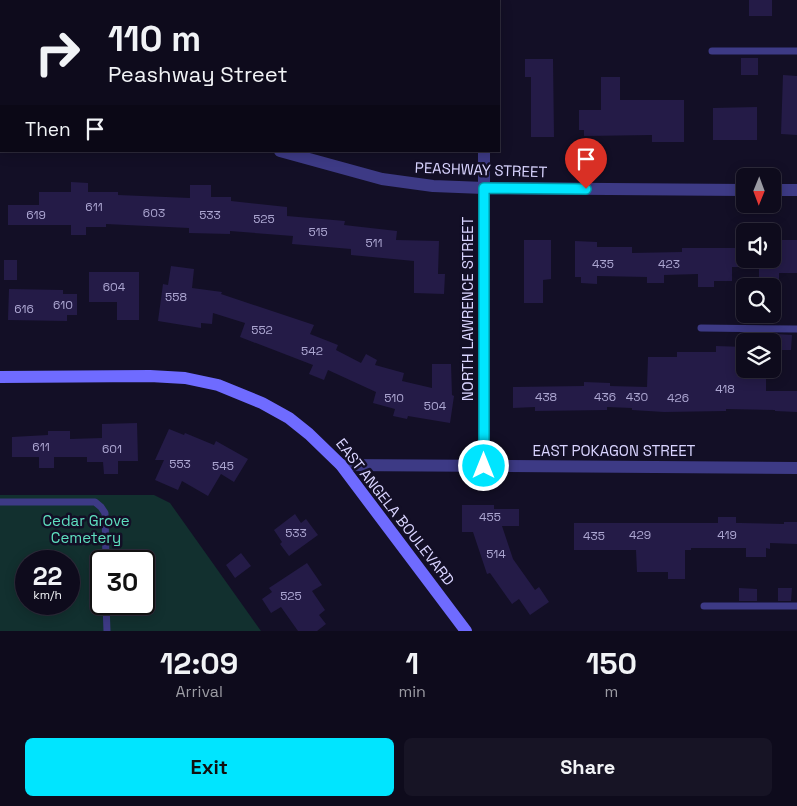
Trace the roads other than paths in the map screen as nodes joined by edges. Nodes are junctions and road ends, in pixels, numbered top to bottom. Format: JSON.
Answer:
{"nodes":[{"id":1,"x":712,"y":51,"type":"dead end"},
{"id":2,"x":797,"y":51,"type":"edge"},
{"id":3,"x":284,"y":152,"type":"edge"},
{"id":4,"x":484,"y":152,"type":"edge"},
{"id":5,"x":484,"y":188,"type":"junction"},
{"id":6,"x":736,"y":190,"type":"edge"},
{"id":7,"x":781,"y":190,"type":"edge"},
{"id":8,"x":797,"y":190,"type":"edge"},
{"id":9,"x":701,"y":328,"type":"dead end"},
{"id":10,"x":797,"y":329,"type":"edge"},
{"id":11,"x":0,"y":377,"type":"edge"},
{"id":12,"x":341,"y":465,"type":"junction"},
{"id":13,"x":484,"y":466,"type":"junction"},
{"id":14,"x":797,"y":468,"type":"edge"},
{"id":15,"x":0,"y":502,"type":"edge"},
{"id":16,"x":106,"y":550,"type":"edge"},
{"id":17,"x":704,"y":606,"type":"dead end"},
{"id":18,"x":797,"y":606,"type":"edge"},
{"id":19,"x":106,"y":615,"type":"edge"},
{"id":20,"x":106,"y":631,"type":"edge"},
{"id":21,"x":466,"y":631,"type":"edge"}],
"edges":[{"from":1,"to":2,"type":"lane"},
{"from":3,"to":5,"type":"street","name":"PEASHWAY STREET"},
{"from":4,"to":5,"type":"street","name":"NORTH LAWRENCE STREET"},
{"from":5,"to":6,"type":"street","name":"PEASHWAY STREET"},
{"from":5,"to":13,"type":"street","name":"NORTH LAWRENCE STREET"},
{"from":7,"to":8,"type":"street"},
{"from":9,"to":10,"type":"lane"},
{"from":11,"to":12,"type":"main road","name":"EAST ANGELA BOULEVARD"},
{"from":12,"to":13,"type":"street","name":"EAST POKAGON STREET"},
{"from":12,"to":21,"type":"main road","name":"EAST ANGELA BOULEVARD"},
{"from":13,"to":14,"type":"street","name":"EAST POKAGON STREET"},
{"from":15,"to":16,"type":"lane"},
{"from":17,"to":18,"type":"lane"},
{"from":19,"to":20,"type":"lane"}]}
